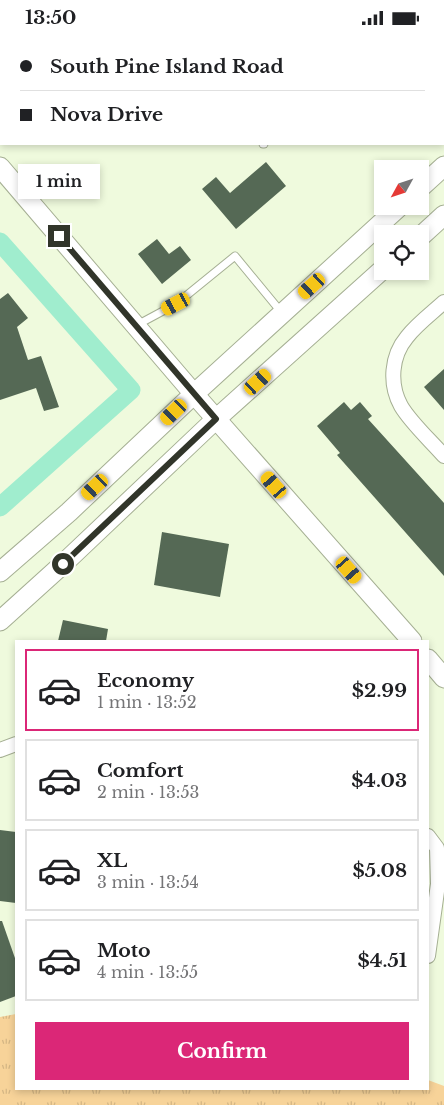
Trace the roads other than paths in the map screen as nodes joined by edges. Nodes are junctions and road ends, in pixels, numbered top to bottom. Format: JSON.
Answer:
{"nodes":[{"id":1,"x":444,"y":166,"type":"edge"},
{"id":2,"x":0,"y":167,"type":"edge"},
{"id":3,"x":429,"y":180,"type":"edge"},
{"id":4,"x":390,"y":215,"type":"edge"},
{"id":5,"x":444,"y":215,"type":"edge"},
{"id":6,"x":429,"y":229,"type":"edge"},
{"id":7,"x":374,"y":277,"type":"edge"},
{"id":8,"x":444,"y":302,"type":"edge"},
{"id":9,"x":282,"y":313,"type":"junction"},
{"id":10,"x":136,"y":326,"type":"junction"},
{"id":11,"x":194,"y":393,"type":"junction"},
{"id":12,"x":216,"y":419,"type":"junction"},
{"id":13,"x":444,"y":456,"type":"edge"},
{"id":14,"x":0,"y":572,"type":"edge"},
{"id":15,"x":0,"y":621,"type":"edge"},
{"id":16,"x":411,"y":640,"type":"edge"},
{"id":17,"x":429,"y":660,"type":"edge"},
{"id":18,"x":444,"y":678,"type":"edge"},
{"id":19,"x":15,"y":744,"type":"edge"},
{"id":20,"x":0,"y":750,"type":"edge"},
{"id":21,"x":429,"y":837,"type":"edge"},
{"id":22,"x":429,"y":949,"type":"edge"}],
"edges":[{"from":1,"to":3,"type":"main road"},
{"from":2,"to":10,"type":"main road"},
{"from":4,"to":9,"type":"main road"},
{"from":5,"to":6,"type":"main road"},
{"from":7,"to":12,"type":"main road"},
{"from":8,"to":13,"type":"street"},
{"from":9,"to":10,"type":"lane"},
{"from":9,"to":11,"type":"main road"},
{"from":10,"to":11,"type":"main road"},
{"from":11,"to":12,"type":"main road"},
{"from":11,"to":14,"type":"main road"},
{"from":12,"to":15,"type":"main road"},
{"from":12,"to":16,"type":"main road"},
{"from":17,"to":18,"type":"main road"},
{"from":19,"to":20,"type":"street"},
{"from":21,"to":22,"type":"street"}]}
